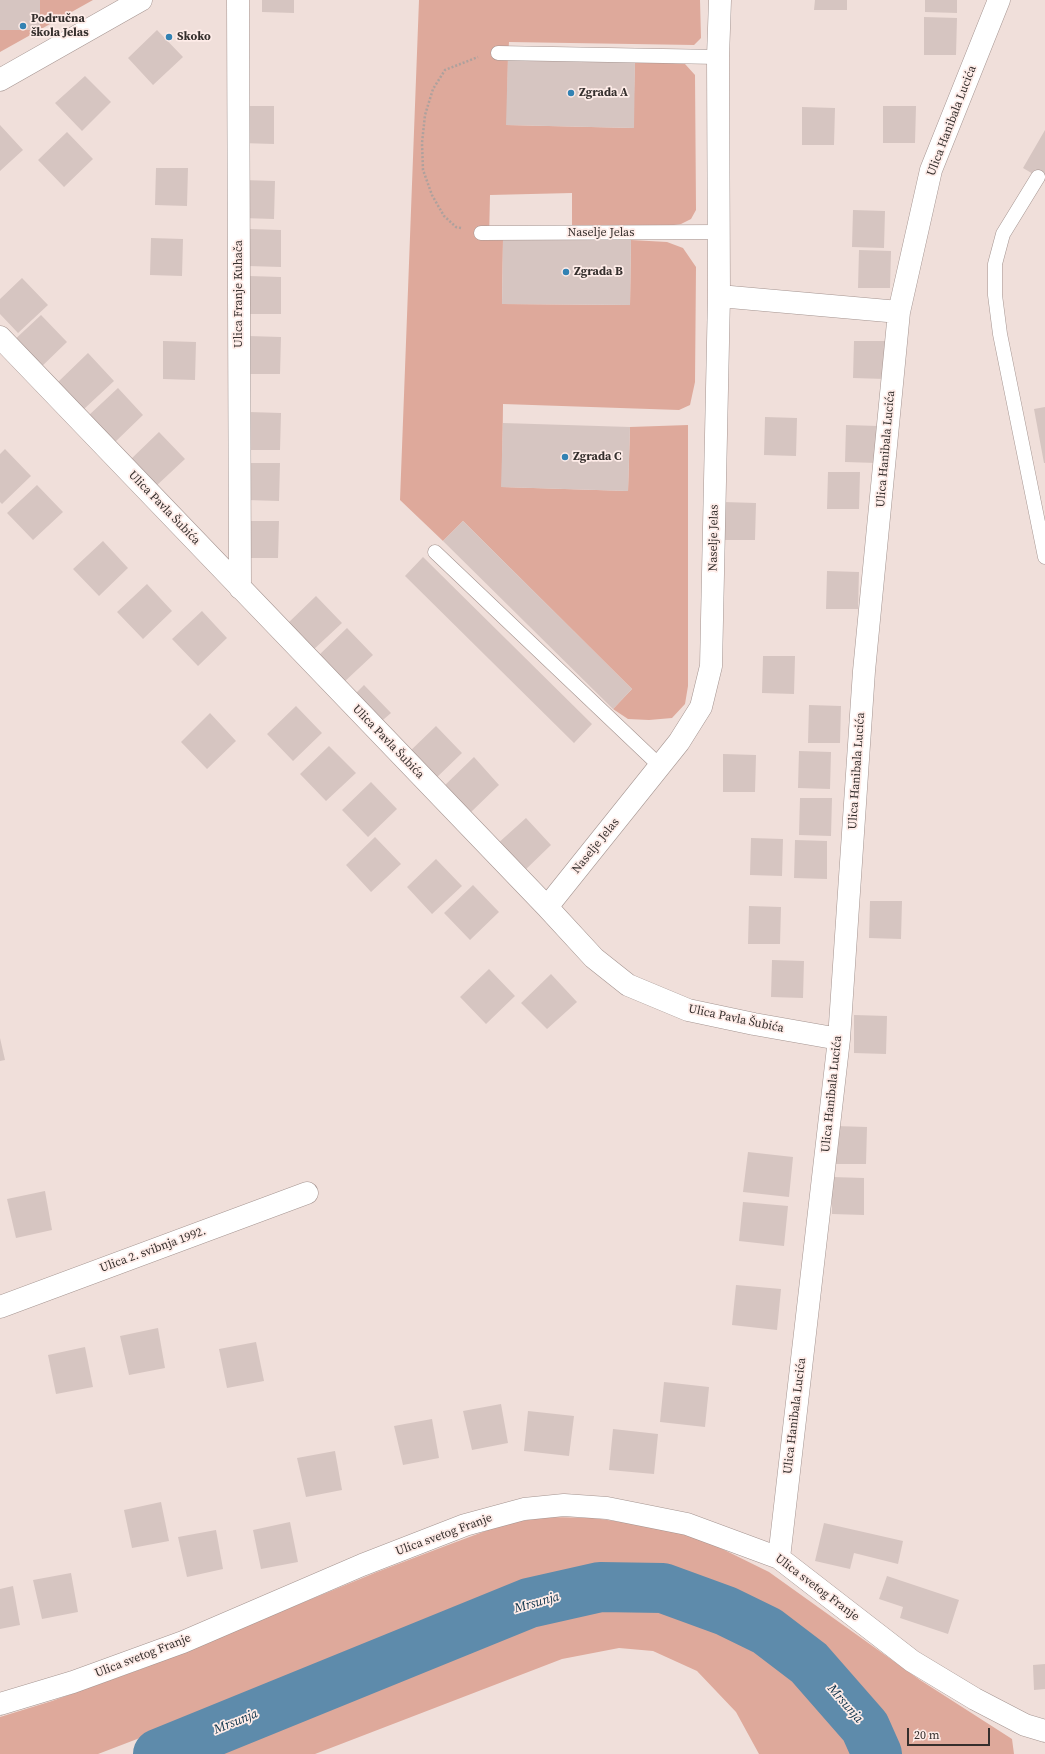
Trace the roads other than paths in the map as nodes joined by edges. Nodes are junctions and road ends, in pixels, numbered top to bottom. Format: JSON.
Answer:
{"nodes":[{"id":1,"x":141,"y":0,"type":"edge"},
{"id":2,"x":238,"y":0,"type":"edge"},
{"id":3,"x":720,"y":0,"type":"edge"},
{"id":4,"x":999,"y":0,"type":"edge"},
{"id":5,"x":498,"y":53,"type":"road end"},
{"id":6,"x":718,"y":57,"type":"junction"},
{"id":7,"x":0,"y":80,"type":"edge"},
{"id":8,"x":1038,"y":176,"type":"dead end"},
{"id":9,"x":720,"y":232,"type":"junction"},
{"id":10,"x":482,"y":234,"type":"road end"},
{"id":11,"x":719,"y":296,"type":"junction"},
{"id":12,"x":899,"y":312,"type":"junction"},
{"id":13,"x":0,"y":337,"type":"edge"},
{"id":14,"x":435,"y":552,"type":"dead end"},
{"id":15,"x":1045,"y":557,"type":"edge"},
{"id":16,"x":240,"y":588,"type":"junction"},
{"id":17,"x":660,"y":766,"type":"junction"},
{"id":18,"x":547,"y":907,"type":"junction"},
{"id":19,"x":839,"y":1039,"type":"junction"},
{"id":20,"x":307,"y":1193,"type":"dead end"},
{"id":21,"x":0,"y":1307,"type":"edge"},
{"id":22,"x":778,"y":1558,"type":"junction"},
{"id":23,"x":0,"y":1704,"type":"edge"},
{"id":24,"x":1045,"y":1731,"type":"edge"}],
"edges":[{"from":1,"to":7,"type":"street"},
{"from":2,"to":16,"type":"street","name":"Ulica Franje Kuhača"},
{"from":3,"to":6,"type":"street","name":"Naselje Jelas"},
{"from":4,"to":12,"type":"street","name":"Ulica Hanibala Lucića"},
{"from":5,"to":6,"type":"lane"},
{"from":6,"to":9,"type":"street","name":"Naselje Jelas"},
{"from":8,"to":15,"type":"lane"},
{"from":9,"to":10,"type":"lane","name":"Naselje Jelas"},
{"from":9,"to":11,"type":"street","name":"Naselje Jelas"},
{"from":11,"to":12,"type":"street"},
{"from":11,"to":17,"type":"street","name":"Naselje Jelas"},
{"from":12,"to":19,"type":"street","name":"Ulica Hanibala Lucića"},
{"from":13,"to":16,"type":"street","name":"Ulica Pavla Šubića"},
{"from":14,"to":17,"type":"lane"},
{"from":16,"to":18,"type":"street","name":"Ulica Pavla Šubića"},
{"from":17,"to":18,"type":"street","name":"Naselje Jelas"},
{"from":18,"to":19,"type":"street","name":"Ulica Pavla Šubića"},
{"from":19,"to":22,"type":"street","name":"Ulica Hanibala Lucića"},
{"from":20,"to":21,"type":"street","name":"Ulica 2. svibnja 1992."},
{"from":22,"to":23,"type":"street","name":"Ulica svetog Franje"},
{"from":22,"to":24,"type":"street","name":"Ulica svetog Franje"}]}
